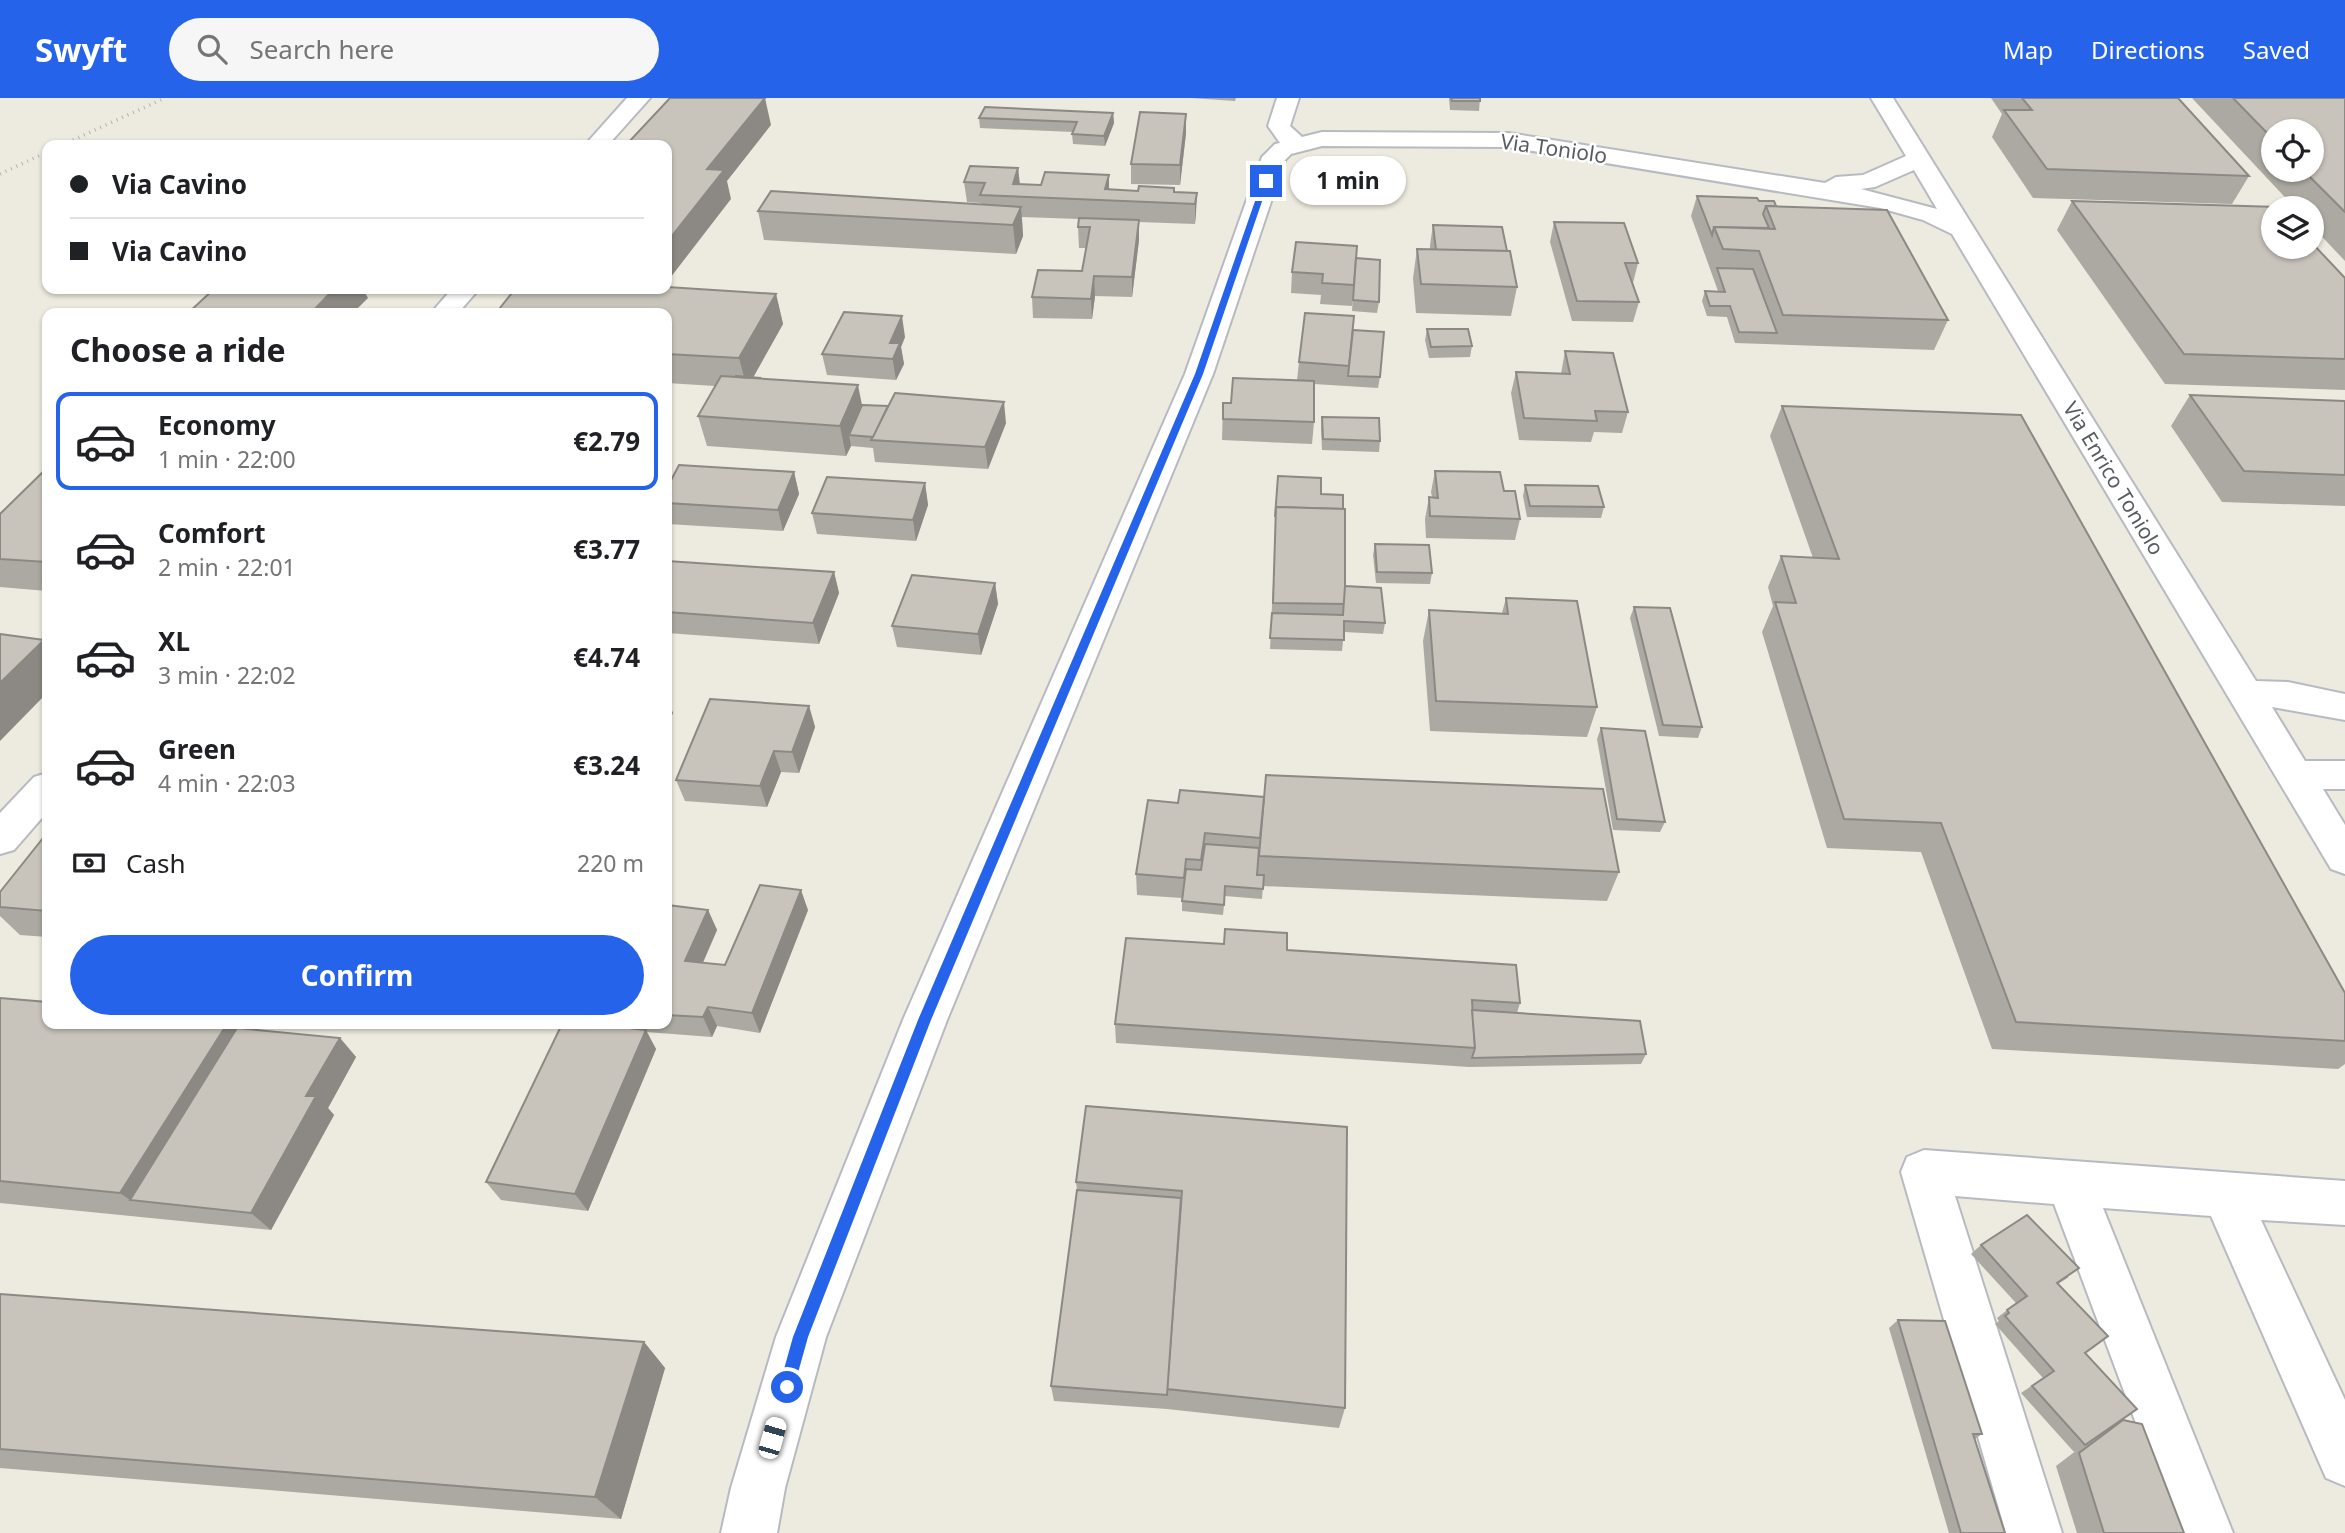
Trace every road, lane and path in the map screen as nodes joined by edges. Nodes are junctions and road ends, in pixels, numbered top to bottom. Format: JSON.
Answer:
{"nodes":[{"id":1,"x":639,"y":98,"type":"edge"},
{"id":2,"x":1287,"y":98,"type":"edge"},
{"id":3,"x":1882,"y":98,"type":"edge"},
{"id":4,"x":601,"y":140,"type":"edge"},
{"id":5,"x":1296,"y":144,"type":"junction"},
{"id":6,"x":1921,"y":158,"type":"junction"},
{"id":7,"x":1810,"y":187,"type":"junction"},
{"id":8,"x":1962,"y":229,"type":"junction"},
{"id":9,"x":461,"y":294,"type":"edge"},
{"id":10,"x":449,"y":308,"type":"edge"},
{"id":11,"x":2245,"y":693,"type":"junction"},
{"id":12,"x":2345,"y":707,"type":"edge"},
{"id":13,"x":2296,"y":775,"type":"junction"},
{"id":14,"x":2345,"y":775,"type":"edge"},
{"id":15,"x":42,"y":793,"type":"edge"},
{"id":16,"x":0,"y":839,"type":"edge"},
{"id":17,"x":2345,"y":858,"type":"edge"},
{"id":18,"x":2070,"y":1183,"type":"junction"},
{"id":19,"x":2225,"y":1195,"type":"junction"},
{"id":20,"x":2345,"y":1203,"type":"edge"},
{"id":21,"x":2345,"y":1459,"type":"edge"},
{"id":22,"x":749,"y":1533,"type":"edge"},
{"id":23,"x":2034,"y":1533,"type":"edge"},
{"id":24,"x":2205,"y":1533,"type":"edge"}],
"edges":[{"from":1,"to":4,"type":"street"},
{"from":2,"to":5,"type":"street"},
{"from":3,"to":6,"type":"street","name":"Via Enrico Toniolo"},
{"from":5,"to":7,"type":"street","name":"Via Toniolo"},
{"from":5,"to":22,"type":"street"},
{"from":6,"to":7,"type":"street","name":"Via Toniolo"},
{"from":6,"to":8,"type":"street","name":"Via Enrico Toniolo"},
{"from":7,"to":8,"type":"street","name":"Via Toniolo"},
{"from":8,"to":11,"type":"street","name":"Via Enrico Toniolo"},
{"from":9,"to":10,"type":"street"},
{"from":11,"to":12,"type":"street"},
{"from":11,"to":13,"type":"street","name":"Via Enrico Toniolo"},
{"from":13,"to":14,"type":"street"},
{"from":13,"to":17,"type":"street","name":"Via Enrico Toniolo"},
{"from":15,"to":16,"type":"street"},
{"from":18,"to":19,"type":"street"},
{"from":18,"to":23,"type":"street"},
{"from":18,"to":24,"type":"street"},
{"from":19,"to":20,"type":"street"},
{"from":19,"to":21,"type":"street"}]}
